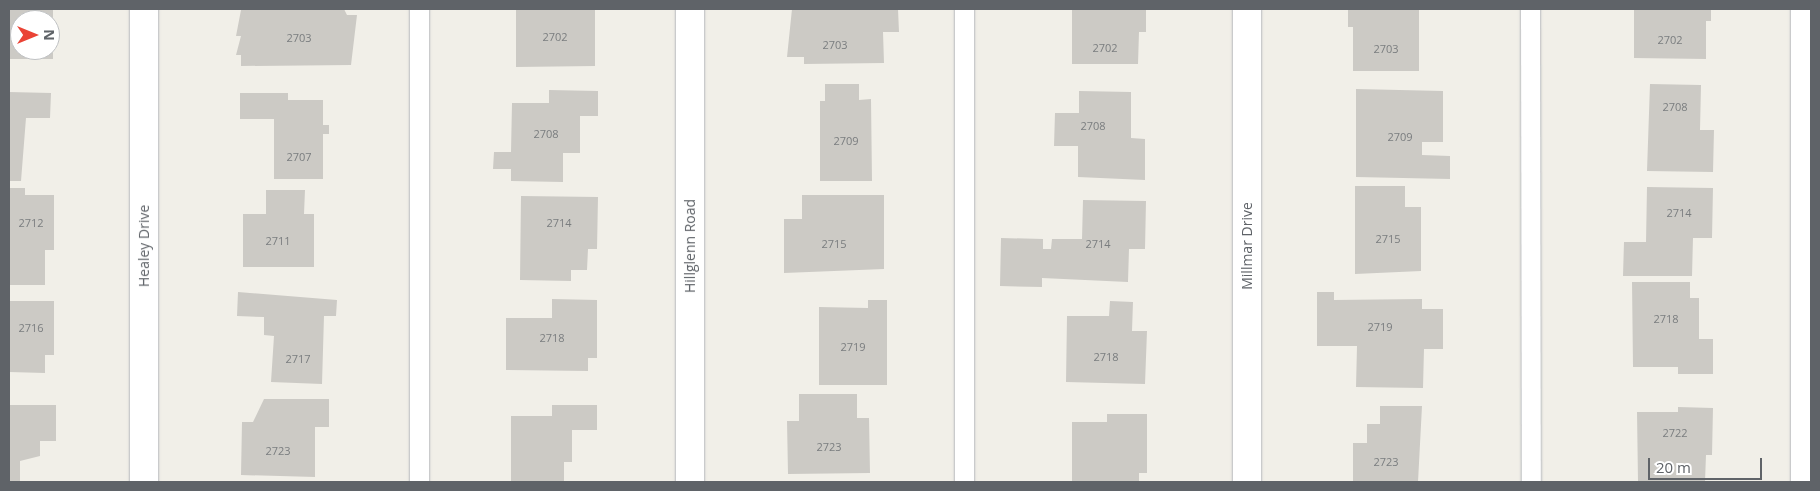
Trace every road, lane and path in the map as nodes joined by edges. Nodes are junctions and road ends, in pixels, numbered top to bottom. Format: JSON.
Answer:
{"nodes":[{"id":1,"x":144,"y":9,"type":"edge"},
{"id":2,"x":418,"y":9,"type":"edge"},
{"id":3,"x":690,"y":9,"type":"edge"},
{"id":4,"x":964,"y":9,"type":"edge"},
{"id":5,"x":1247,"y":9,"type":"edge"},
{"id":6,"x":1530,"y":9,"type":"edge"},
{"id":7,"x":1805,"y":9,"type":"edge"},
{"id":8,"x":144,"y":482,"type":"edge"},
{"id":9,"x":419,"y":482,"type":"edge"},
{"id":10,"x":690,"y":482,"type":"edge"},
{"id":11,"x":964,"y":482,"type":"edge"},
{"id":12,"x":1247,"y":482,"type":"edge"},
{"id":13,"x":1530,"y":482,"type":"edge"},
{"id":14,"x":1804,"y":482,"type":"edge"}],
"edges":[{"from":1,"to":8,"type":"street","name":"Healey Drive"},
{"from":2,"to":9,"type":"lane"},
{"from":3,"to":10,"type":"street","name":"Hillglenn Road"},
{"from":4,"to":11,"type":"lane"},
{"from":5,"to":12,"type":"street","name":"Millmar Drive"},
{"from":6,"to":13,"type":"lane"},
{"from":7,"to":14,"type":"street"}]}
